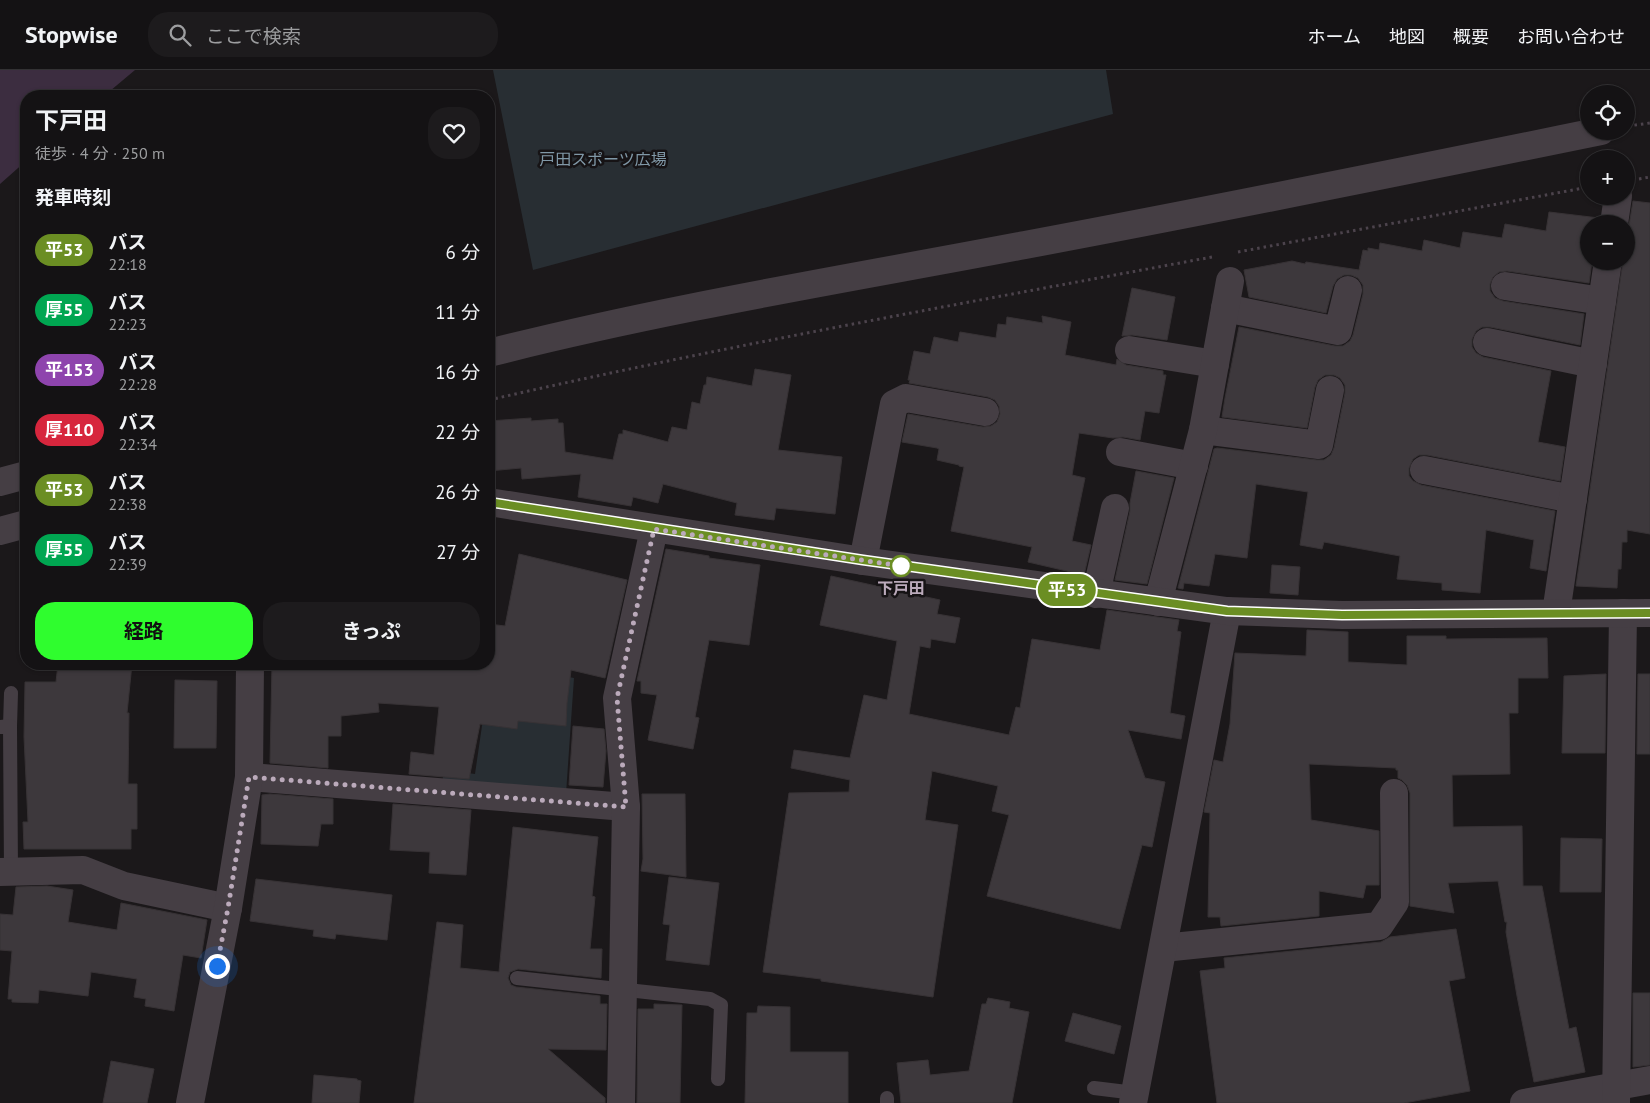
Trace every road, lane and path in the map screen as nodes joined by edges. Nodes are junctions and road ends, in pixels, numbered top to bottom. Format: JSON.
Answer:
{"nodes":[{"id":1,"x":1650,"y":123,"type":"edge"},
{"id":2,"x":1635,"y":126,"type":"edge"},
{"id":3,"x":1580,"y":135,"type":"edge"},
{"id":4,"x":1580,"y":189,"type":"edge"},
{"id":5,"x":1236,"y":253,"type":"dead end"},
{"id":6,"x":1216,"y":256,"type":"dead end"},
{"id":7,"x":1607,"y":270,"type":"edge"},
{"id":8,"x":1230,"y":281,"type":"dead end"},
{"id":9,"x":1505,"y":286,"type":"dead end"},
{"id":10,"x":1348,"y":290,"type":"dead end"},
{"id":11,"x":1602,"y":301,"type":"junction"},
{"id":12,"x":1225,"y":308,"type":"junction"},
{"id":13,"x":1487,"y":342,"type":"dead end"},
{"id":14,"x":1129,"y":350,"type":"dead end"},
{"id":15,"x":495,"y":352,"type":"edge"},
{"id":16,"x":1215,"y":364,"type":"junction"},
{"id":17,"x":1592,"y":364,"type":"junction"},
{"id":18,"x":495,"y":399,"type":"edge"},
{"id":19,"x":1333,"y":407,"type":"dead end"},
{"id":20,"x":985,"y":412,"type":"dead end"},
{"id":21,"x":1203,"y":430,"type":"junction"},
{"id":22,"x":1120,"y":452,"type":"dead end"},
{"id":23,"x":1194,"y":466,"type":"junction"},
{"id":24,"x":1424,"y":470,"type":"dead end"},
{"id":25,"x":20,"y":476,"type":"edge"},
{"id":26,"x":0,"y":482,"type":"edge"},
{"id":27,"x":1573,"y":499,"type":"junction"},
{"id":28,"x":495,"y":503,"type":"edge"},
{"id":29,"x":1115,"y":508,"type":"dead end"},
{"id":30,"x":20,"y":526,"type":"edge"},
{"id":31,"x":654,"y":529,"type":"junction"},
{"id":32,"x":0,"y":531,"type":"edge"},
{"id":33,"x":863,"y":560,"type":"junction"},
{"id":34,"x":1096,"y":594,"type":"junction"},
{"id":35,"x":1158,"y":602,"type":"junction"},
{"id":36,"x":1227,"y":611,"type":"junction"},
{"id":37,"x":1556,"y":613,"type":"junction"},
{"id":38,"x":1623,"y":613,"type":"junction"},
{"id":39,"x":1650,"y":613,"type":"edge"},
{"id":40,"x":250,"y":670,"type":"edge"},
{"id":41,"x":11,"y":693,"type":"dead end"},
{"id":42,"x":5,"y":726,"type":"edge"},
{"id":43,"x":249,"y":777,"type":"junction"},
{"id":44,"x":1394,"y":794,"type":"dead end"},
{"id":45,"x":626,"y":807,"type":"junction"},
{"id":46,"x":6,"y":872,"type":"edge"},
{"id":47,"x":228,"y":908,"type":"junction"},
{"id":48,"x":1163,"y":948,"type":"junction"},
{"id":49,"x":517,"y":978,"type":"dead end"},
{"id":50,"x":623,"y":988,"type":"junction"},
{"id":51,"x":718,"y":1079,"type":"dead end"},
{"id":52,"x":1650,"y":1080,"type":"edge"},
{"id":53,"x":1094,"y":1088,"type":"dead end"},
{"id":54,"x":1616,"y":1095,"type":"edge"},
{"id":55,"x":1134,"y":1098,"type":"edge"},
{"id":56,"x":190,"y":1103,"type":"edge"},
{"id":57,"x":622,"y":1103,"type":"edge"},
{"id":58,"x":1524,"y":1103,"type":"edge"}],
"edges":[{"from":1,"to":2,"type":"path"},
{"from":3,"to":15,"type":"street"},
{"from":4,"to":5,"type":"path"},
{"from":6,"to":18,"type":"path"},
{"from":7,"to":11,"type":"street"},
{"from":8,"to":12,"type":"street"},
{"from":9,"to":11,"type":"street"},
{"from":10,"to":12,"type":"street"},
{"from":11,"to":17,"type":"street"},
{"from":12,"to":16,"type":"street"},
{"from":13,"to":17,"type":"street"},
{"from":14,"to":16,"type":"street"},
{"from":16,"to":21,"type":"street"},
{"from":17,"to":27,"type":"street"},
{"from":19,"to":21,"type":"street"},
{"from":20,"to":33,"type":"street"},
{"from":21,"to":23,"type":"street"},
{"from":22,"to":23,"type":"street"},
{"from":23,"to":35,"type":"street"},
{"from":24,"to":27,"type":"street"},
{"from":25,"to":26,"type":"street"},
{"from":27,"to":37,"type":"street"},
{"from":28,"to":31,"type":"street"},
{"from":29,"to":34,"type":"street"},
{"from":30,"to":32,"type":"street"},
{"from":31,"to":33,"type":"street"},
{"from":31,"to":45,"type":"street"},
{"from":33,"to":34,"type":"street"},
{"from":34,"to":35,"type":"street"},
{"from":35,"to":36,"type":"street"},
{"from":36,"to":37,"type":"street"},
{"from":36,"to":48,"type":"street"},
{"from":37,"to":38,"type":"street"},
{"from":38,"to":39,"type":"street"},
{"from":38,"to":54,"type":"street"},
{"from":40,"to":43,"type":"street"},
{"from":41,"to":42,"type":"lane"},
{"from":42,"to":46,"type":"lane"},
{"from":43,"to":45,"type":"street"},
{"from":43,"to":47,"type":"street"},
{"from":44,"to":48,"type":"street"},
{"from":45,"to":50,"type":"street"},
{"from":46,"to":47,"type":"street"},
{"from":47,"to":56,"type":"street"},
{"from":48,"to":55,"type":"street"},
{"from":49,"to":50,"type":"lane"},
{"from":50,"to":51,"type":"lane"},
{"from":50,"to":57,"type":"street"},
{"from":52,"to":54,"type":"street"},
{"from":53,"to":55,"type":"lane"},
{"from":54,"to":58,"type":"street"}]}
